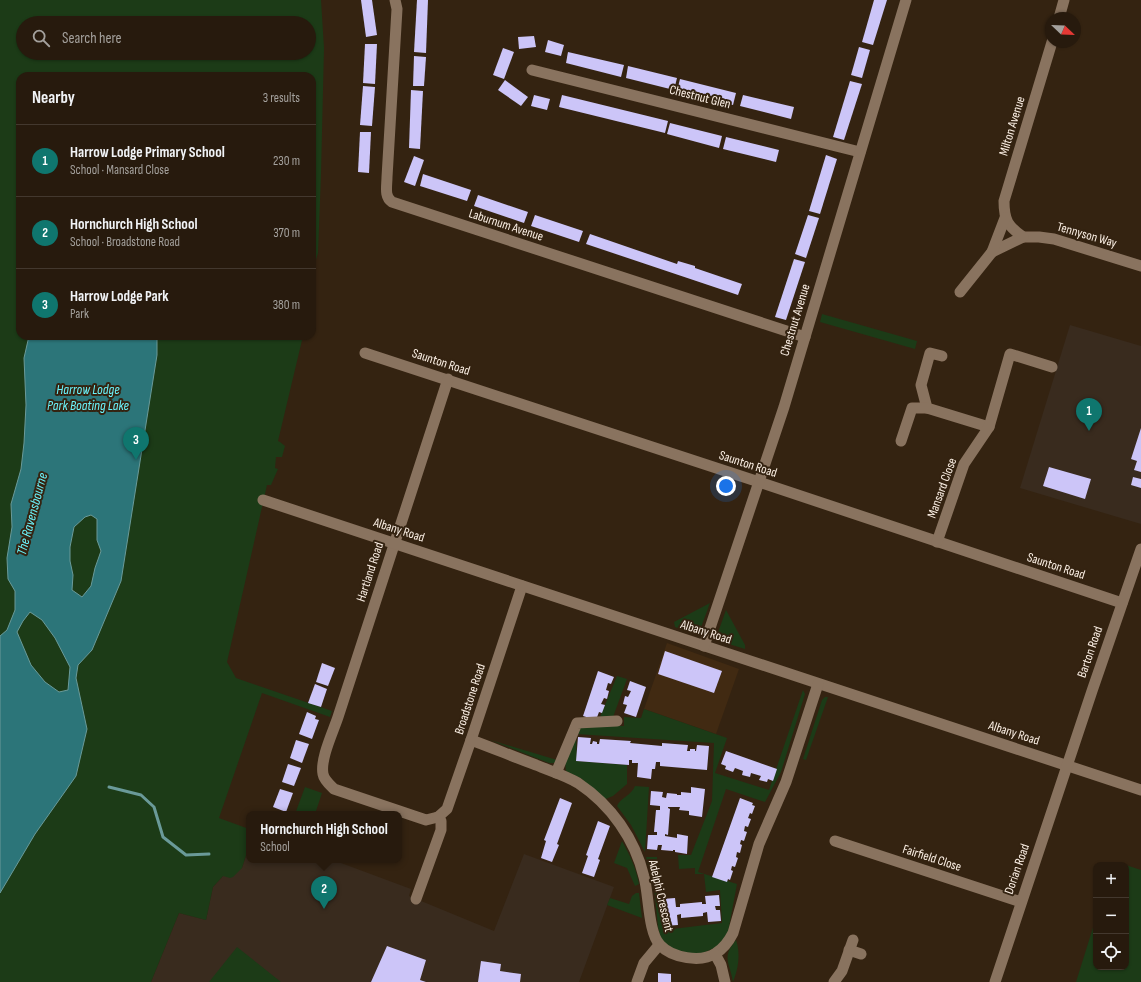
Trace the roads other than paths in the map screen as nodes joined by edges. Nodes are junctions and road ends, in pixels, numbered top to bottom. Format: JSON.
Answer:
{"nodes":[{"id":1,"x":395,"y":0,"type":"edge"},
{"id":2,"x":906,"y":0,"type":"edge"},
{"id":3,"x":1064,"y":0,"type":"edge"},
{"id":4,"x":1061,"y":12,"type":"edge"},
{"id":5,"x":1050,"y":48,"type":"edge"},
{"id":6,"x":532,"y":70,"type":"dead end"},
{"id":7,"x":860,"y":152,"type":"junction"},
{"id":8,"x":1005,"y":218,"type":"junction"},
{"id":9,"x":1023,"y":237,"type":"junction"},
{"id":10,"x":992,"y":252,"type":"junction"},
{"id":11,"x":1141,"y":266,"type":"edge"},
{"id":12,"x":960,"y":292,"type":"dead end"},
{"id":13,"x":805,"y":337,"type":"junction"},
{"id":14,"x":366,"y":353,"type":"dead end"},
{"id":15,"x":942,"y":356,"type":"dead end"},
{"id":16,"x":1052,"y":367,"type":"dead end"},
{"id":17,"x":448,"y":379,"type":"junction"},
{"id":18,"x":926,"y":408,"type":"junction"},
{"id":19,"x":989,"y":427,"type":"junction"},
{"id":20,"x":901,"y":441,"type":"dead end"},
{"id":21,"x":759,"y":482,"type":"junction"},
{"id":22,"x":263,"y":500,"type":"dead end"},
{"id":23,"x":937,"y":542,"type":"junction"},
{"id":24,"x":394,"y":544,"type":"junction"},
{"id":25,"x":1141,"y":549,"type":"edge"},
{"id":26,"x":522,"y":586,"type":"junction"},
{"id":27,"x":1122,"y":603,"type":"junction"},
{"id":28,"x":704,"y":646,"type":"junction"},
{"id":29,"x":818,"y":684,"type":"junction"},
{"id":30,"x":618,"y":721,"type":"dead end"},
{"id":31,"x":471,"y":740,"type":"junction"},
{"id":32,"x":1067,"y":765,"type":"junction"},
{"id":33,"x":556,"y":773,"type":"junction"},
{"id":34,"x":1141,"y":790,"type":"edge"},
{"id":35,"x":399,"y":811,"type":"edge"},
{"id":36,"x":402,"y":812,"type":"edge"},
{"id":37,"x":438,"y":817,"type":"junction"},
{"id":38,"x":835,"y":841,"type":"dead end"},
{"id":39,"x":416,"y":899,"type":"dead end"},
{"id":40,"x":1021,"y":902,"type":"junction"},
{"id":41,"x":659,"y":944,"type":"junction"},
{"id":42,"x":715,"y":954,"type":"junction"},
{"id":43,"x":861,"y":954,"type":"dead end"},
{"id":44,"x":637,"y":982,"type":"edge"},
{"id":45,"x":725,"y":982,"type":"edge"},
{"id":46,"x":834,"y":982,"type":"edge"},
{"id":47,"x":995,"y":982,"type":"edge"}],
"edges":[{"from":1,"to":13,"type":"street","name":"Laburnum Avenue"},
{"from":2,"to":7,"type":"street","name":"Chestnut Avenue"},
{"from":3,"to":4,"type":"street"},
{"from":5,"to":8,"type":"street","name":"Milton Avenue"},
{"from":6,"to":7,"type":"street","name":"Chestnut Glen"},
{"from":7,"to":13,"type":"street","name":"Chestnut Avenue"},
{"from":8,"to":9,"type":"street"},
{"from":8,"to":10,"type":"street","name":"Milton Avenue"},
{"from":9,"to":10,"type":"street","name":"Milton Avenue"},
{"from":9,"to":11,"type":"street","name":"Tennyson Way"},
{"from":10,"to":12,"type":"street","name":"Milton Avenue"},
{"from":13,"to":21,"type":"street","name":"Chestnut Avenue"},
{"from":14,"to":17,"type":"street","name":"Saunton Road"},
{"from":15,"to":18,"type":"street"},
{"from":16,"to":19,"type":"street","name":"Mansard Close"},
{"from":17,"to":21,"type":"street","name":"Saunton Road"},
{"from":17,"to":24,"type":"street","name":"Hartland Road"},
{"from":18,"to":19,"type":"street"},
{"from":18,"to":20,"type":"street"},
{"from":19,"to":23,"type":"street","name":"Mansard Close"},
{"from":21,"to":23,"type":"street","name":"Saunton Road"},
{"from":21,"to":28,"type":"street","name":"Chestnut Avenue"},
{"from":22,"to":24,"type":"street","name":"Albany Road"},
{"from":23,"to":27,"type":"street","name":"Saunton Road"},
{"from":24,"to":26,"type":"street","name":"Albany Road"},
{"from":24,"to":35,"type":"street","name":"Hartland Road"},
{"from":25,"to":27,"type":"street","name":"Barton Road"},
{"from":26,"to":28,"type":"street","name":"Albany Road"},
{"from":26,"to":31,"type":"street","name":"Broadstone Road"},
{"from":27,"to":32,"type":"street","name":"Barton Road"},
{"from":28,"to":29,"type":"street","name":"Albany Road"},
{"from":29,"to":32,"type":"street","name":"Albany Road"},
{"from":29,"to":42,"type":"street"},
{"from":30,"to":33,"type":"street"},
{"from":31,"to":33,"type":"street","name":"Adelphi Crescent"},
{"from":31,"to":37,"type":"street","name":"Broadstone Road"},
{"from":32,"to":34,"type":"street","name":"Albany Road"},
{"from":32,"to":40,"type":"street","name":"Dorian Road"},
{"from":33,"to":41,"type":"street","name":"Adelphi Crescent"},
{"from":36,"to":37,"type":"street","name":"Hartland Road"},
{"from":37,"to":39,"type":"street"},
{"from":38,"to":40,"type":"street","name":"Fairfield Close"},
{"from":40,"to":47,"type":"street","name":"Dorian Road"},
{"from":41,"to":42,"type":"street","name":"Adelphi Crescent"},
{"from":41,"to":44,"type":"street"},
{"from":42,"to":45,"type":"street"},
{"from":43,"to":46,"type":"street"}]}
